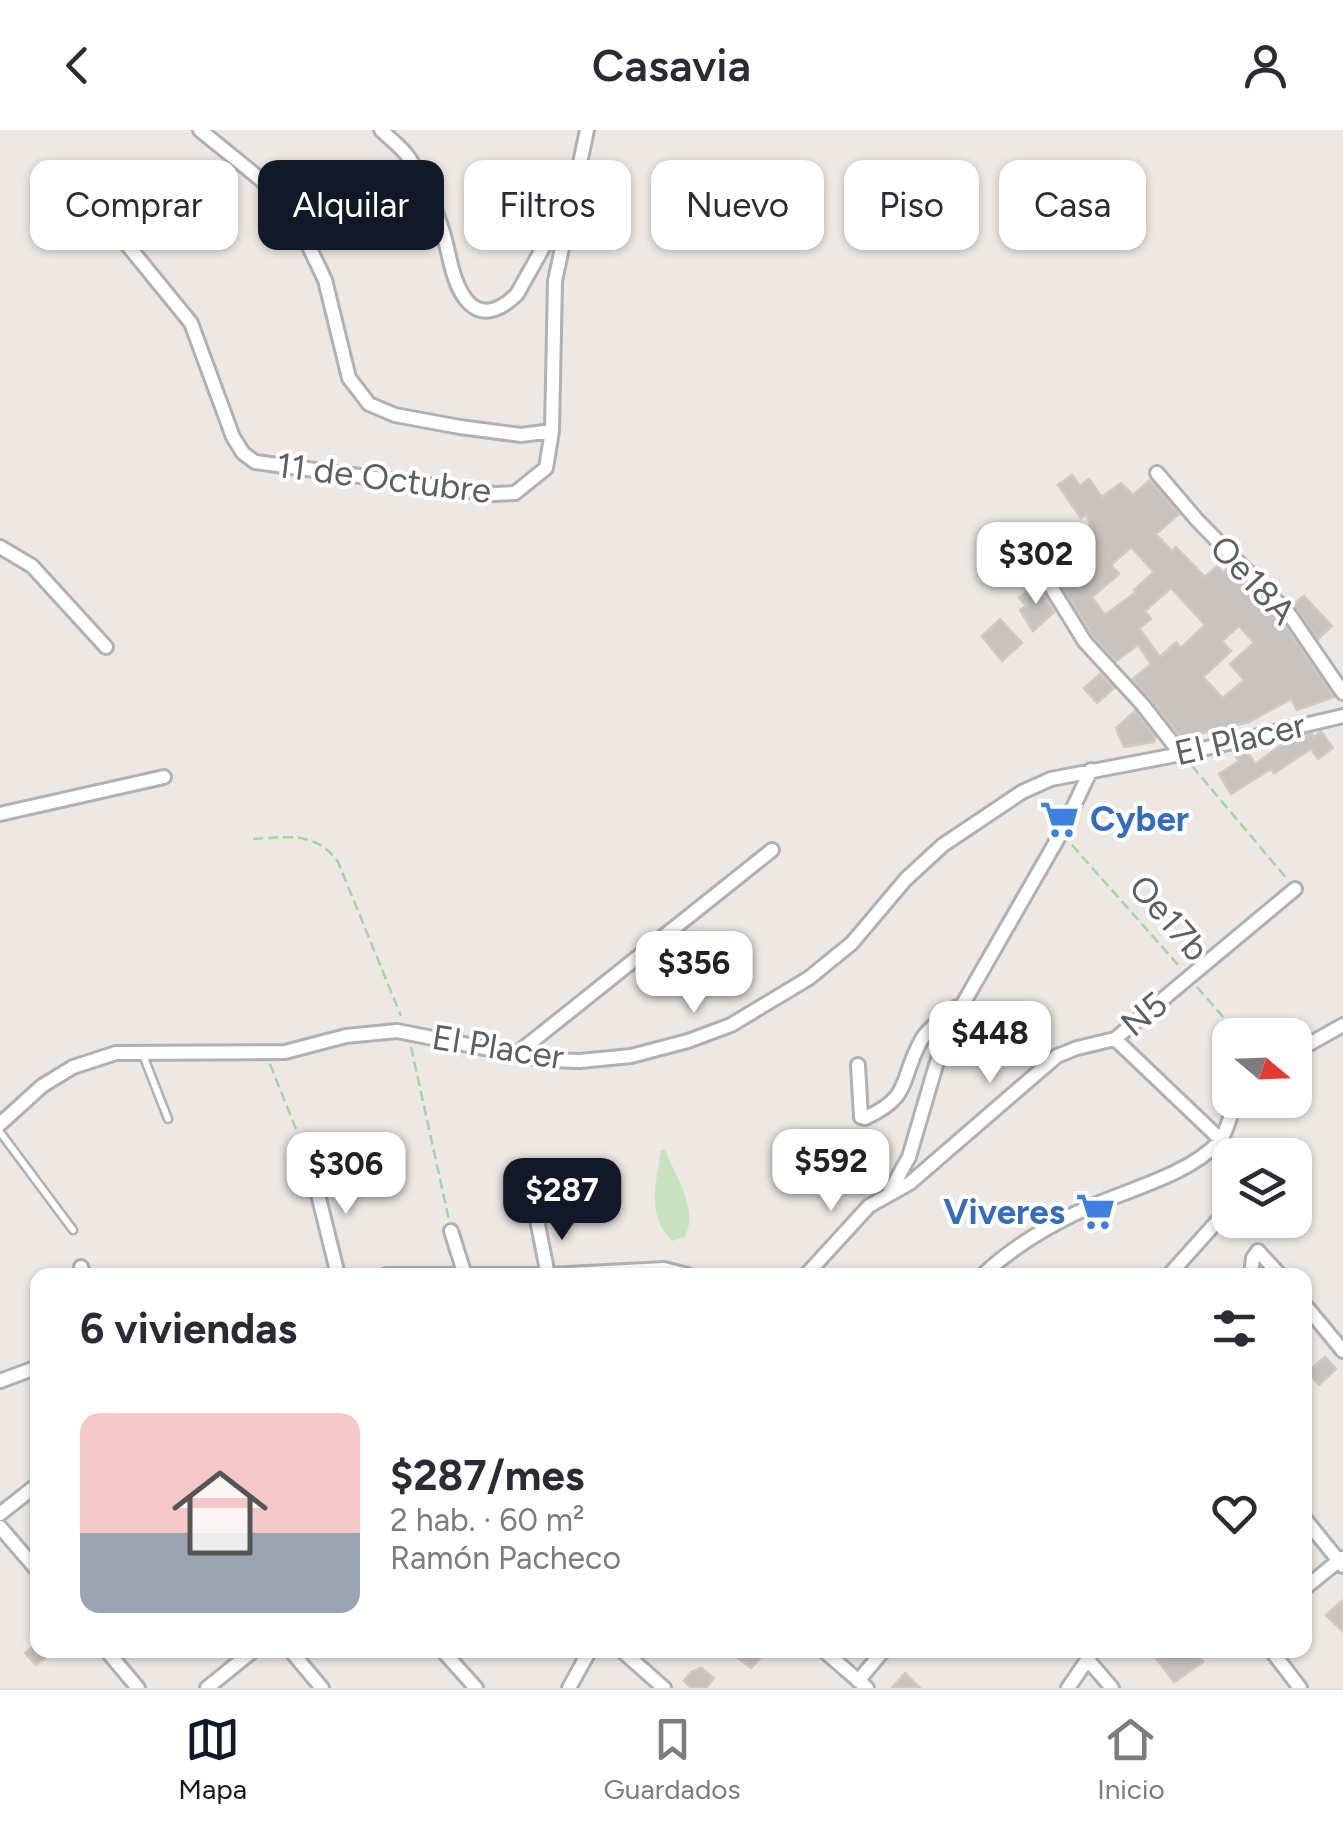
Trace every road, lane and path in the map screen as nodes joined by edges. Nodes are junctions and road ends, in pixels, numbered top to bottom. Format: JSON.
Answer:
{"nodes":[{"id":1,"x":200,"y":130,"type":"edge"},
{"id":2,"x":381,"y":130,"type":"edge"},
{"id":3,"x":587,"y":130,"type":"edge"},
{"id":4,"x":579,"y":160,"type":"edge"},
{"id":5,"x":132,"y":250,"type":"edge"},
{"id":6,"x":540,"y":250,"type":"edge"},
{"id":7,"x":560,"y":250,"type":"edge"},
{"id":8,"x":552,"y":431,"type":"junction"},
{"id":9,"x":1157,"y":474,"type":"dead end"},
{"id":10,"x":0,"y":546,"type":"edge"},
{"id":11,"x":1042,"y":574,"type":"dead end"},
{"id":12,"x":106,"y":647,"type":"dead end"},
{"id":13,"x":1343,"y":693,"type":"edge"},
{"id":14,"x":1343,"y":716,"type":"edge"},
{"id":15,"x":1181,"y":754,"type":"junction"},
{"id":16,"x":1091,"y":770,"type":"junction"},
{"id":17,"x":164,"y":776,"type":"dead end"},
{"id":18,"x":0,"y":814,"type":"edge"},
{"id":19,"x":1061,"y":833,"type":"junction"},
{"id":20,"x":253,"y":839,"type":"dead end"},
{"id":21,"x":772,"y":850,"type":"dead end"},
{"id":22,"x":338,"y":862,"type":"dead end"},
{"id":23,"x":1295,"y":889,"type":"joint"},
{"id":24,"x":1188,"y":977,"type":"junction"},
{"id":25,"x":966,"y":999,"type":"junction"},
{"id":26,"x":1224,"y":1018,"type":"edge"},
{"id":27,"x":1343,"y":1025,"type":"edge"},
{"id":28,"x":1115,"y":1039,"type":"junction"},
{"id":29,"x":1312,"y":1042,"type":"edge"},
{"id":30,"x":264,"y":1050,"type":"junction"},
{"id":31,"x":142,"y":1052,"type":"junction"},
{"id":32,"x":515,"y":1054,"type":"junction"},
{"id":33,"x":858,"y":1065,"type":"dead end"},
{"id":34,"x":168,"y":1119,"type":"dead end"},
{"id":35,"x":0,"y":1128,"type":"edge"},
{"id":36,"x":1219,"y":1138,"type":"edge"},
{"id":37,"x":1212,"y":1146,"type":"edge"},
{"id":38,"x":312,"y":1170,"type":"joint"},
{"id":39,"x":889,"y":1194,"type":"junction"},
{"id":40,"x":537,"y":1220,"type":"dead end"},
{"id":41,"x":1212,"y":1226,"type":"edge"},
{"id":42,"x":73,"y":1230,"type":"dead end"},
{"id":43,"x":452,"y":1231,"type":"dead end"},
{"id":44,"x":336,"y":1268,"type":"edge"},
{"id":45,"x":463,"y":1268,"type":"edge"},
{"id":46,"x":547,"y":1268,"type":"edge"},
{"id":47,"x":812,"y":1268,"type":"edge"},
{"id":48,"x":990,"y":1268,"type":"edge"},
{"id":49,"x":1175,"y":1268,"type":"edge"},
{"id":50,"x":1252,"y":1268,"type":"edge"},
{"id":51,"x":1275,"y":1268,"type":"edge"},
{"id":52,"x":1312,"y":1313,"type":"edge"},
{"id":53,"x":1343,"y":1351,"type":"edge"},
{"id":54,"x":30,"y":1370,"type":"edge"},
{"id":55,"x":0,"y":1382,"type":"edge"},
{"id":56,"x":30,"y":1490,"type":"edge"},
{"id":57,"x":0,"y":1514,"type":"edge"},
{"id":58,"x":0,"y":1527,"type":"edge"},
{"id":59,"x":1312,"y":1527,"type":"edge"},
{"id":60,"x":30,"y":1561,"type":"edge"},
{"id":61,"x":1342,"y":1562,"type":"edge"},
{"id":62,"x":1312,"y":1583,"type":"edge"},
{"id":63,"x":113,"y":1658,"type":"edge"},
{"id":64,"x":244,"y":1658,"type":"edge"},
{"id":65,"x":297,"y":1658,"type":"edge"},
{"id":66,"x":449,"y":1658,"type":"edge"},
{"id":67,"x":586,"y":1658,"type":"edge"},
{"id":68,"x":630,"y":1658,"type":"edge"},
{"id":69,"x":832,"y":1658,"type":"edge"},
{"id":70,"x":879,"y":1658,"type":"edge"},
{"id":71,"x":1089,"y":1658,"type":"edge"},
{"id":72,"x":1093,"y":1658,"type":"edge"},
{"id":73,"x":1277,"y":1658,"type":"edge"},
{"id":74,"x":863,"y":1684,"type":"edge"},
{"id":75,"x":138,"y":1688,"type":"edge"},
{"id":76,"x":207,"y":1688,"type":"edge"},
{"id":77,"x":322,"y":1688,"type":"edge"},
{"id":78,"x":476,"y":1688,"type":"edge"},
{"id":79,"x":569,"y":1688,"type":"edge"},
{"id":80,"x":664,"y":1688,"type":"edge"},
{"id":81,"x":1068,"y":1688,"type":"edge"},
{"id":82,"x":1112,"y":1688,"type":"edge"},
{"id":83,"x":1300,"y":1688,"type":"edge"}],
"edges":[{"from":1,"to":8,"type":"street"},
{"from":2,"to":6,"type":"street"},
{"from":3,"to":4,"type":"street","name":"11 de Octubre"},
{"from":5,"to":8,"type":"street","name":"11 de Octubre"},
{"from":7,"to":8,"type":"street","name":"11 de Octubre"},
{"from":9,"to":13,"type":"street","name":"Oe18A"},
{"from":10,"to":12,"type":"street"},
{"from":11,"to":15,"type":"street"},
{"from":14,"to":15,"type":"street","name":"El Placer"},
{"from":15,"to":16,"type":"street","name":"El Placer"},
{"from":15,"to":23,"type":"path"},
{"from":16,"to":19,"type":"street"},
{"from":16,"to":32,"type":"street","name":"El Placer"},
{"from":17,"to":18,"type":"street"},
{"from":19,"to":24,"type":"path","name":"Oe17b"},
{"from":19,"to":25,"type":"street"},
{"from":20,"to":22,"type":"path"},
{"from":21,"to":32,"type":"street"},
{"from":23,"to":24,"type":"street","name":"N5"},
{"from":24,"to":26,"type":"path","name":"Oe17b"},
{"from":24,"to":28,"type":"street","name":"N5"},
{"from":25,"to":33,"type":"street"},
{"from":25,"to":39,"type":"street"},
{"from":27,"to":29,"type":"street"},
{"from":28,"to":36,"type":"street"},
{"from":28,"to":39,"type":"street","name":"N5"},
{"from":30,"to":31,"type":"street","name":"El Placer"},
{"from":30,"to":32,"type":"street","name":"El Placer"},
{"from":30,"to":38,"type":"path"},
{"from":31,"to":34,"type":"lane"},
{"from":31,"to":35,"type":"street","name":"El Placer"},
{"from":35,"to":42,"type":"lane"},
{"from":37,"to":48,"type":"street"},
{"from":38,"to":44,"type":"street"},
{"from":39,"to":47,"type":"street","name":"N5"},
{"from":40,"to":46,"type":"street"},
{"from":41,"to":49,"type":"street"},
{"from":43,"to":45,"type":"street"},
{"from":50,"to":51,"type":"street"},
{"from":52,"to":53,"type":"street"},
{"from":54,"to":55,"type":"street"},
{"from":56,"to":57,"type":"street"},
{"from":58,"to":60,"type":"street"},
{"from":59,"to":61,"type":"street"},
{"from":61,"to":62,"type":"street"},
{"from":63,"to":75,"type":"street"},
{"from":64,"to":76,"type":"street"},
{"from":65,"to":77,"type":"street"},
{"from":66,"to":78,"type":"street"},
{"from":67,"to":79,"type":"street"},
{"from":68,"to":80,"type":"street"},
{"from":69,"to":74,"type":"street"},
{"from":70,"to":74,"type":"street"},
{"from":71,"to":81,"type":"street"},
{"from":72,"to":82,"type":"street"},
{"from":73,"to":83,"type":"street"}]}
